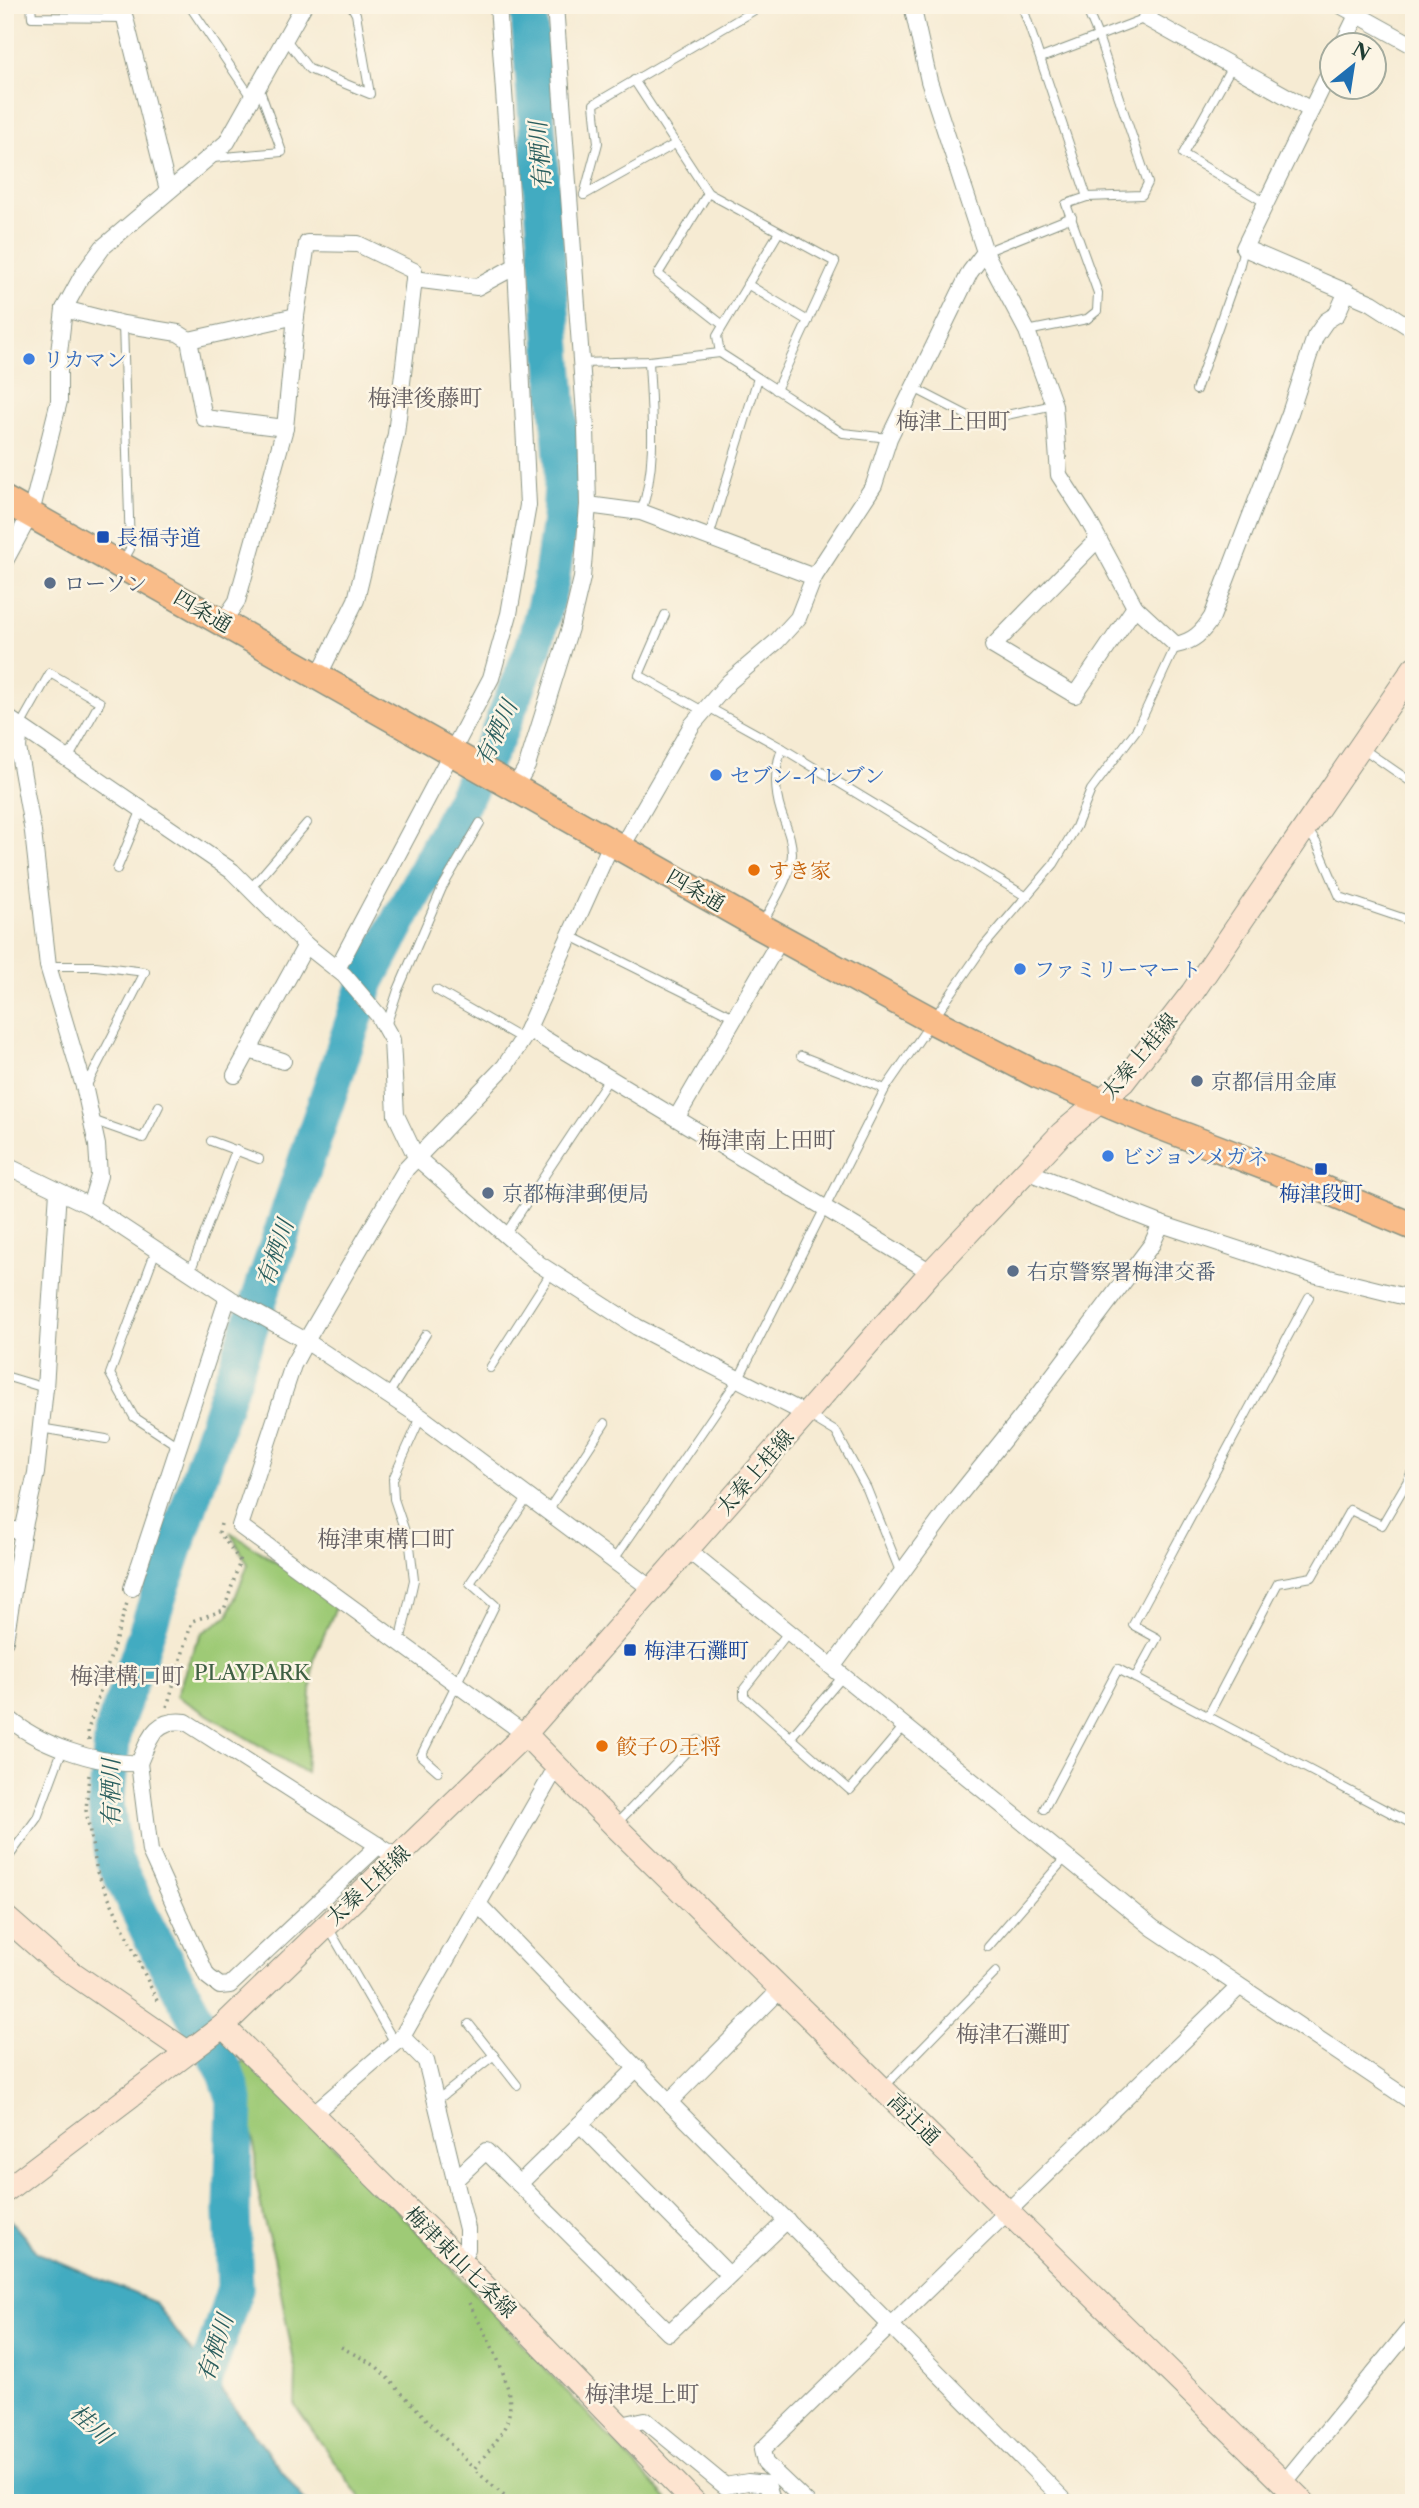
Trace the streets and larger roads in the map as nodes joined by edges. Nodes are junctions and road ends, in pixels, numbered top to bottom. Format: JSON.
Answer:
{"nodes":[{"id":1,"x":304,"y":5,"type":"edge"},
{"id":2,"x":498,"y":5,"type":"edge"},
{"id":3,"x":555,"y":5,"type":"edge"},
{"id":4,"x":912,"y":5,"type":"edge"},
{"id":5,"x":1340,"y":5,"type":"edge"},
{"id":6,"x":1359,"y":10,"type":"edge"},
{"id":7,"x":122,"y":12,"type":"edge"},
{"id":8,"x":1150,"y":12,"type":"edge"},
{"id":9,"x":1349,"y":32,"type":"edge"},
{"id":10,"x":1414,"y":46,"type":"edge"},
{"id":11,"x":1318,"y":96,"type":"edge"},
{"id":12,"x":1311,"y":110,"type":"junction"},
{"id":13,"x":168,"y":190,"type":"junction"},
{"id":14,"x":985,"y":252,"type":"junction"},
{"id":15,"x":516,"y":266,"type":"junction"},
{"id":16,"x":414,"y":279,"type":"junction"},
{"id":17,"x":1347,"y":291,"type":"junction"},
{"id":18,"x":64,"y":309,"type":"junction"},
{"id":19,"x":296,"y":316,"type":"junction"},
{"id":20,"x":1414,"y":330,"type":"edge"},
{"id":21,"x":189,"y":340,"type":"junction"},
{"id":22,"x":285,"y":428,"type":"junction"},
{"id":23,"x":5,"y":500,"type":"edge"},
{"id":24,"x":588,"y":505,"type":"junction"},
{"id":25,"x":31,"y":513,"type":"junction"},
{"id":26,"x":1098,"y":539,"type":"junction"},
{"id":27,"x":5,"y":561,"type":"edge"},
{"id":28,"x":814,"y":577,"type":"junction"},
{"id":29,"x":1135,"y":607,"type":"junction"},
{"id":30,"x":222,"y":623,"type":"junction"},
{"id":31,"x":1414,"y":668,"type":"edge"},
{"id":32,"x":318,"y":677,"type":"junction"},
{"id":33,"x":5,"y":716,"type":"edge"},
{"id":34,"x":20,"y":726,"type":"junction"},
{"id":35,"x":457,"y":754,"type":"junction"},
{"id":36,"x":508,"y":784,"type":"junction"},
{"id":37,"x":616,"y":845,"type":"junction"},
{"id":38,"x":771,"y":933,"type":"junction"},
{"id":39,"x":306,"y":946,"type":"junction"},
{"id":40,"x":340,"y":972,"type":"junction"},
{"id":41,"x":525,"y":1034,"type":"junction"},
{"id":42,"x":249,"y":1049,"type":"junction"},
{"id":43,"x":283,"y":1061,"type":"dead end"},
{"id":44,"x":235,"y":1075,"type":"dead end"},
{"id":45,"x":1101,"y":1101,"type":"junction"},
{"id":46,"x":677,"y":1117,"type":"junction"},
{"id":47,"x":416,"y":1157,"type":"junction"},
{"id":48,"x":5,"y":1165,"type":"edge"},
{"id":49,"x":1026,"y":1171,"type":"junction"},
{"id":50,"x":58,"y":1191,"type":"junction"},
{"id":51,"x":90,"y":1206,"type":"junction"},
{"id":52,"x":1161,"y":1224,"type":"junction"},
{"id":53,"x":1414,"y":1227,"type":"edge"},
{"id":54,"x":931,"y":1272,"type":"junction"},
{"id":55,"x":230,"y":1298,"type":"junction"},
{"id":56,"x":1414,"y":1299,"type":"edge"},
{"id":57,"x":306,"y":1341,"type":"junction"},
{"id":58,"x":806,"y":1413,"type":"junction"},
{"id":59,"x":5,"y":1529,"type":"edge"},
{"id":60,"x":23,"y":1531,"type":"junction"},
{"id":61,"x":688,"y":1549,"type":"junction"},
{"id":62,"x":132,"y":1588,"type":"road end"},
{"id":63,"x":653,"y":1590,"type":"junction"},
{"id":64,"x":7,"y":1613,"type":"edge"},
{"id":65,"x":5,"y":1640,"type":"edge"},
{"id":66,"x":838,"y":1670,"type":"junction"},
{"id":67,"x":6,"y":1716,"type":"edge"},
{"id":68,"x":525,"y":1734,"type":"junction"},
{"id":69,"x":133,"y":1763,"type":"junction"},
{"id":70,"x":556,"y":1766,"type":"junction"},
{"id":71,"x":388,"y":1852,"type":"junction"},
{"id":72,"x":478,"y":1904,"type":"junction"},
{"id":73,"x":5,"y":1917,"type":"edge"},
{"id":74,"x":1239,"y":1987,"type":"junction"},
{"id":75,"x":781,"y":1989,"type":"junction"},
{"id":76,"x":223,"y":2026,"type":"junction"},
{"id":77,"x":399,"y":2040,"type":"junction"},
{"id":78,"x":191,"y":2049,"type":"junction"},
{"id":79,"x":637,"y":2068,"type":"junction"},
{"id":80,"x":670,"y":2102,"type":"junction"},
{"id":81,"x":1414,"y":2103,"type":"edge"},
{"id":82,"x":314,"y":2113,"type":"junction"},
{"id":83,"x":580,"y":2124,"type":"junction"},
{"id":84,"x":455,"y":2180,"type":"junction"},
{"id":85,"x":519,"y":2184,"type":"junction"},
{"id":86,"x":5,"y":2191,"type":"edge"},
{"id":87,"x":1009,"y":2212,"type":"junction"},
{"id":88,"x":787,"y":2220,"type":"junction"},
{"id":89,"x":460,"y":2261,"type":"junction"},
{"id":90,"x":729,"y":2275,"type":"junction"},
{"id":91,"x":1414,"y":2324,"type":"edge"},
{"id":92,"x":892,"y":2325,"type":"junction"},
{"id":93,"x":621,"y":2425,"type":"junction"},
{"id":94,"x":772,"y":2479,"type":"junction"},
{"id":95,"x":1294,"y":2496,"type":"edge"},
{"id":96,"x":695,"y":2503,"type":"edge"},
{"id":97,"x":773,"y":2503,"type":"edge"},
{"id":98,"x":807,"y":2503,"type":"edge"},
{"id":99,"x":1068,"y":2503,"type":"edge"}],
"edges":[{"from":1,"to":13,"type":"street"},
{"from":2,"to":15,"type":"street"},
{"from":3,"to":24,"type":"street"},
{"from":4,"to":14,"type":"street"},
{"from":5,"to":6,"type":"street"},
{"from":6,"to":9,"type":"street"},
{"from":6,"to":10,"type":"street"},
{"from":7,"to":13,"type":"street"},
{"from":8,"to":12,"type":"street"},
{"from":11,"to":12,"type":"street"},
{"from":12,"to":17,"type":"street"},
{"from":13,"to":18,"type":"street"},
{"from":14,"to":26,"type":"street"},
{"from":14,"to":28,"type":"street"},
{"from":15,"to":16,"type":"street"},
{"from":15,"to":35,"type":"street"},
{"from":16,"to":19,"type":"street"},
{"from":16,"to":32,"type":"street"},
{"from":17,"to":20,"type":"street"},
{"from":17,"to":29,"type":"street"},
{"from":18,"to":21,"type":"street"},
{"from":18,"to":25,"type":"street"},
{"from":19,"to":21,"type":"street"},
{"from":19,"to":22,"type":"street"},
{"from":21,"to":22,"type":"street"},
{"from":22,"to":30,"type":"street"},
{"from":23,"to":25,"type":"main road","name":"四条通"},
{"from":24,"to":28,"type":"street"},
{"from":24,"to":36,"type":"street"},
{"from":25,"to":27,"type":"street"},
{"from":25,"to":30,"type":"main road","name":"四条通"},
{"from":26,"to":29,"type":"street"},
{"from":26,"to":29,"type":"street"},
{"from":28,"to":37,"type":"street"},
{"from":30,"to":32,"type":"main road","name":"四条通"},
{"from":31,"to":45,"type":"main road","name":"太秦上桂線"},
{"from":32,"to":35,"type":"main road","name":"四条通"},
{"from":33,"to":34,"type":"street"},
{"from":34,"to":39,"type":"street"},
{"from":34,"to":51,"type":"street"},
{"from":35,"to":36,"type":"main road","name":"四条通"},
{"from":35,"to":40,"type":"street"},
{"from":36,"to":37,"type":"main road","name":"四条通"},
{"from":37,"to":38,"type":"main road","name":"四条通"},
{"from":37,"to":41,"type":"street"},
{"from":38,"to":45,"type":"main road","name":"四条通"},
{"from":38,"to":46,"type":"street"},
{"from":39,"to":40,"type":"street"},
{"from":39,"to":42,"type":"street"},
{"from":40,"to":47,"type":"street"},
{"from":41,"to":46,"type":"street"},
{"from":41,"to":47,"type":"street"},
{"from":42,"to":43,"type":"street"},
{"from":42,"to":44,"type":"street"},
{"from":45,"to":49,"type":"main road","name":"太秦上桂線"},
{"from":45,"to":53,"type":"main road","name":"四条通"},
{"from":46,"to":54,"type":"street"},
{"from":47,"to":57,"type":"street"},
{"from":47,"to":58,"type":"street"},
{"from":48,"to":50,"type":"street"},
{"from":49,"to":52,"type":"street"},
{"from":49,"to":54,"type":"main road","name":"太秦上桂線"},
{"from":50,"to":51,"type":"street"},
{"from":50,"to":60,"type":"street"},
{"from":51,"to":55,"type":"street"},
{"from":52,"to":56,"type":"street"},
{"from":52,"to":66,"type":"street"},
{"from":54,"to":58,"type":"main road","name":"太秦上桂線"},
{"from":55,"to":57,"type":"street"},
{"from":55,"to":62,"type":"street"},
{"from":57,"to":63,"type":"street"},
{"from":57,"to":68,"type":"street"},
{"from":58,"to":61,"type":"main road","name":"太秦上桂線"},
{"from":59,"to":60,"type":"street"},
{"from":60,"to":64,"type":"street"},
{"from":61,"to":63,"type":"main road","name":"太秦上桂線"},
{"from":61,"to":66,"type":"street"},
{"from":63,"to":68,"type":"main road","name":"太秦上桂線"},
{"from":64,"to":65,"type":"street"},
{"from":66,"to":74,"type":"street"},
{"from":67,"to":69,"type":"street"},
{"from":68,"to":70,"type":"main road","name":"高辻通"},
{"from":68,"to":71,"type":"main road","name":"太秦上桂線"},
{"from":69,"to":71,"type":"street"},
{"from":69,"to":71,"type":"street"},
{"from":70,"to":72,"type":"street"},
{"from":70,"to":75,"type":"main road","name":"高辻通"},
{"from":71,"to":76,"type":"main road","name":"太秦上桂線"},
{"from":72,"to":77,"type":"street"},
{"from":72,"to":79,"type":"street"},
{"from":73,"to":78,"type":"main road"},
{"from":74,"to":81,"type":"street"},
{"from":74,"to":87,"type":"street"},
{"from":75,"to":80,"type":"street"},
{"from":75,"to":87,"type":"main road","name":"高辻通"},
{"from":76,"to":78,"type":"main road","name":"太秦上桂線"},
{"from":76,"to":82,"type":"main road","name":"梅津東山七条線"},
{"from":77,"to":82,"type":"street"},
{"from":77,"to":84,"type":"street"},
{"from":78,"to":86,"type":"main road","name":"太秦上桂線"},
{"from":79,"to":80,"type":"street"},
{"from":79,"to":83,"type":"street"},
{"from":80,"to":88,"type":"street"},
{"from":82,"to":89,"type":"main road","name":"梅津東山七条線"},
{"from":83,"to":85,"type":"street"},
{"from":83,"to":90,"type":"street"},
{"from":84,"to":85,"type":"street"},
{"from":84,"to":89,"type":"street"},
{"from":85,"to":90,"type":"street"},
{"from":87,"to":92,"type":"street"},
{"from":87,"to":95,"type":"main road","name":"高辻通"},
{"from":88,"to":90,"type":"street"},
{"from":88,"to":92,"type":"street"},
{"from":89,"to":93,"type":"main road","name":"梅津東山七条線"},
{"from":91,"to":95,"type":"street"},
{"from":92,"to":94,"type":"street"},
{"from":92,"to":99,"type":"street"},
{"from":93,"to":94,"type":"street"},
{"from":93,"to":96,"type":"main road","name":"梅津東山七条線"},
{"from":94,"to":97,"type":"street"},
{"from":94,"to":98,"type":"street"}]}
